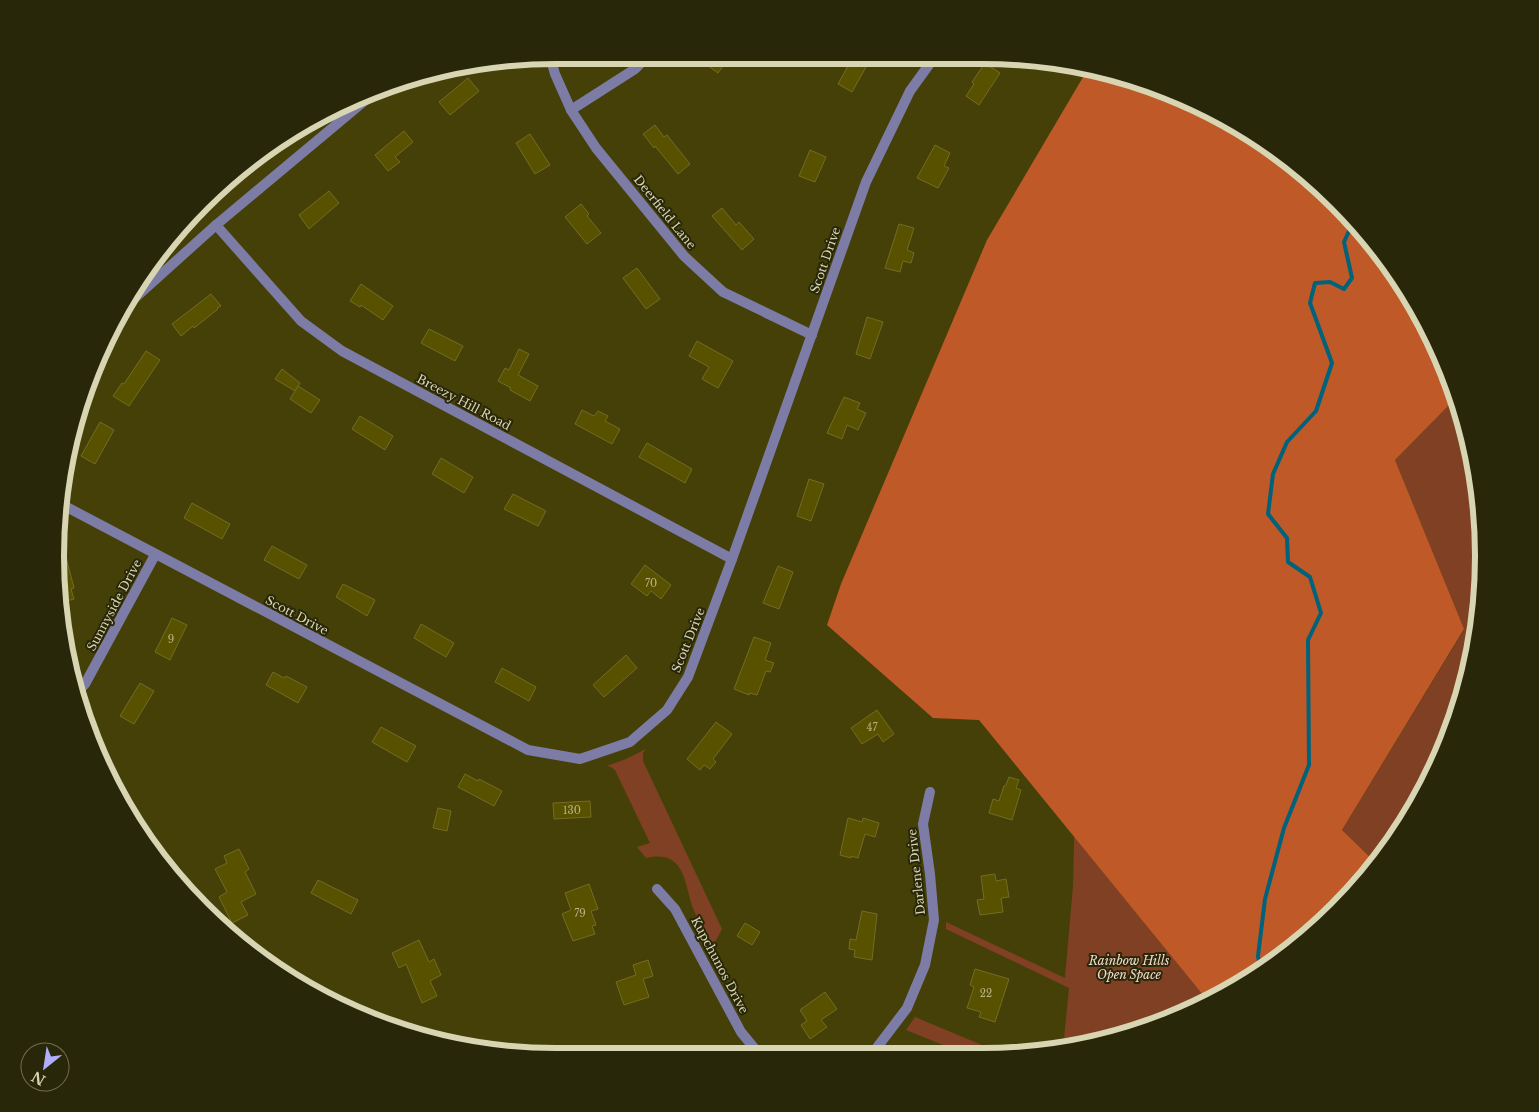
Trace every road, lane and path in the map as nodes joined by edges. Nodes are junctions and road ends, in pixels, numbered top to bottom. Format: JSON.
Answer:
{"nodes":[{"id":1,"x":552,"y":64,"type":"edge"},
{"id":2,"x":640,"y":64,"type":"edge"},
{"id":3,"x":930,"y":64,"type":"edge"},
{"id":4,"x":360,"y":105,"type":"edge"},
{"id":5,"x":571,"y":110,"type":"junction"},
{"id":6,"x":216,"y":225,"type":"junction"},
{"id":7,"x":141,"y":292,"type":"edge"},
{"id":8,"x":812,"y":335,"type":"junction"},
{"id":9,"x":67,"y":507,"type":"edge"},
{"id":10,"x":155,"y":554,"type":"junction"},
{"id":11,"x":732,"y":559,"type":"junction"},
{"id":12,"x":82,"y":687,"type":"edge"},
{"id":13,"x":930,"y":792,"type":"dead end"},
{"id":14,"x":657,"y":889,"type":"dead end"},
{"id":15,"x":754,"y":1048,"type":"edge"},
{"id":16,"x":876,"y":1048,"type":"edge"}],
"edges":[{"from":1,"to":5,"type":"street","name":"Deerfield Lane"},
{"from":2,"to":5,"type":"street"},
{"from":3,"to":8,"type":"street","name":"Scott Drive"},
{"from":4,"to":6,"type":"street"},
{"from":5,"to":8,"type":"street","name":"Deerfield Lane"},
{"from":6,"to":7,"type":"street"},
{"from":6,"to":11,"type":"street","name":"Breezy Hill Road"},
{"from":8,"to":11,"type":"street","name":"Scott Drive"},
{"from":9,"to":10,"type":"street","name":"Scott Drive"},
{"from":10,"to":11,"type":"street","name":"Scott Drive"},
{"from":10,"to":12,"type":"street","name":"Sunnyside Drive"},
{"from":13,"to":16,"type":"street","name":"Darlene Drive"},
{"from":14,"to":15,"type":"street","name":"Kupchunos Drive"}]}
